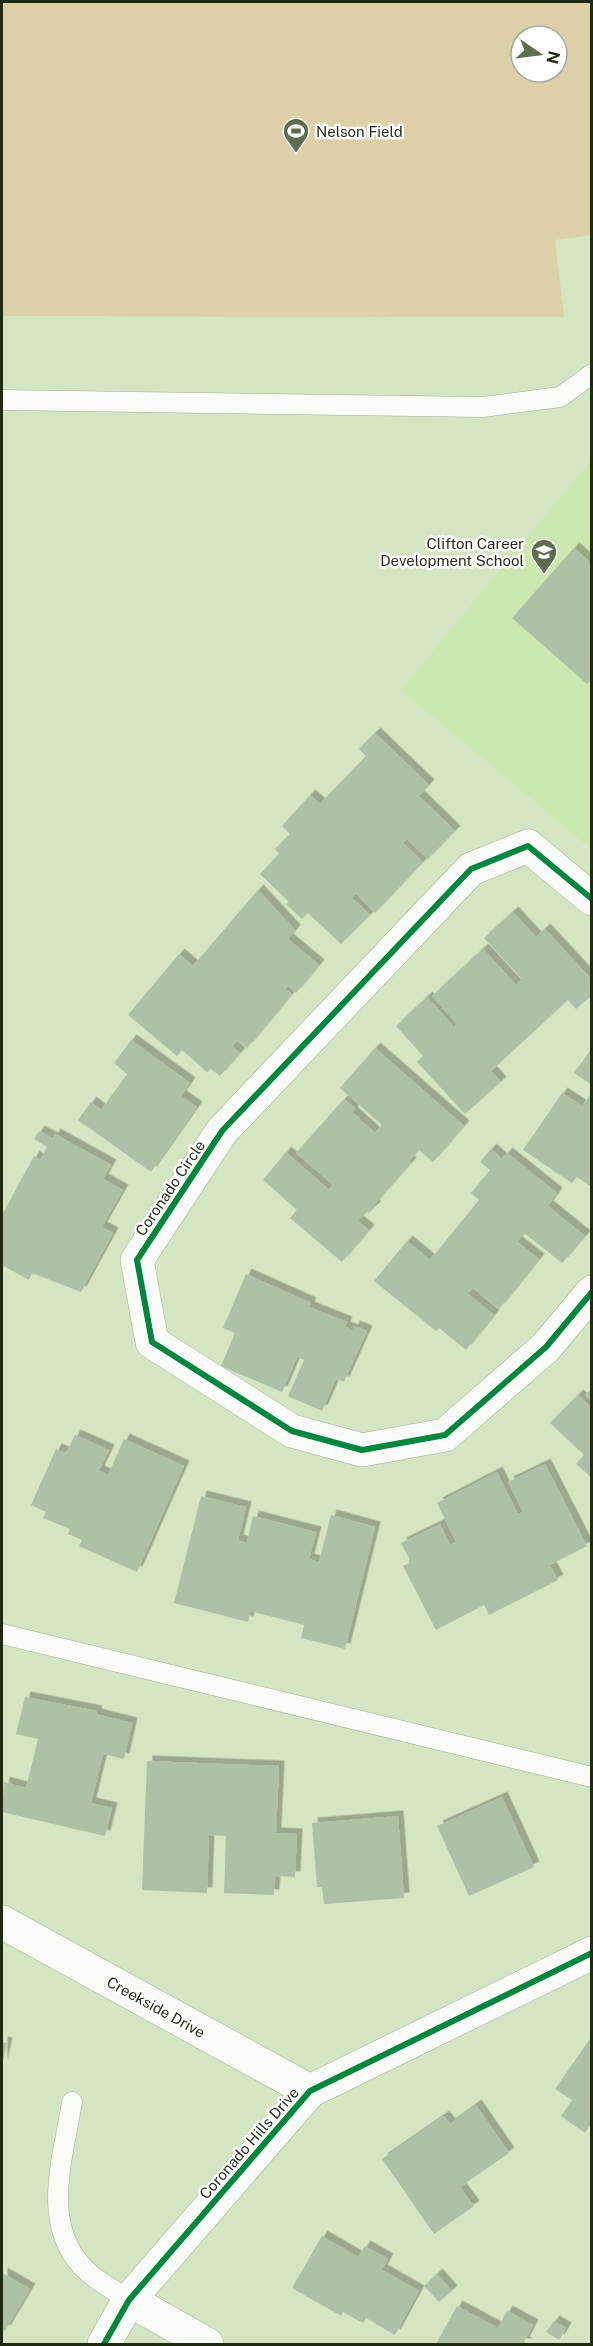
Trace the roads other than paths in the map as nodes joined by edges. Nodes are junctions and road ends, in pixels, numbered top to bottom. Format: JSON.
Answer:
{"nodes":[{"id":1,"x":591,"y":374,"type":"edge"},
{"id":2,"x":2,"y":400,"type":"edge"},
{"id":3,"x":591,"y":899,"type":"edge"},
{"id":4,"x":591,"y":1292,"type":"edge"},
{"id":5,"x":2,"y":1634,"type":"edge"},
{"id":6,"x":591,"y":1777,"type":"edge"},
{"id":7,"x":2,"y":1922,"type":"edge"},
{"id":8,"x":591,"y":1953,"type":"edge"},
{"id":9,"x":310,"y":2091,"type":"junction"},
{"id":10,"x":72,"y":2102,"type":"dead end"},
{"id":11,"x":129,"y":2300,"type":"junction"},
{"id":12,"x":104,"y":2344,"type":"edge"},
{"id":13,"x":207,"y":2344,"type":"edge"}],
"edges":[{"from":1,"to":2,"type":"lane"},
{"from":3,"to":4,"type":"street","name":"Coronado Circle"},
{"from":5,"to":6,"type":"lane"},
{"from":7,"to":9,"type":"street","name":"Creekside Drive"},
{"from":8,"to":9,"type":"street","name":"Coronado Hills Drive"},
{"from":9,"to":11,"type":"street","name":"Coronado Hills Drive"},
{"from":10,"to":11,"type":"lane"},
{"from":11,"to":12,"type":"street","name":"Coronado Hills Drive"},
{"from":11,"to":13,"type":"street"}]}
